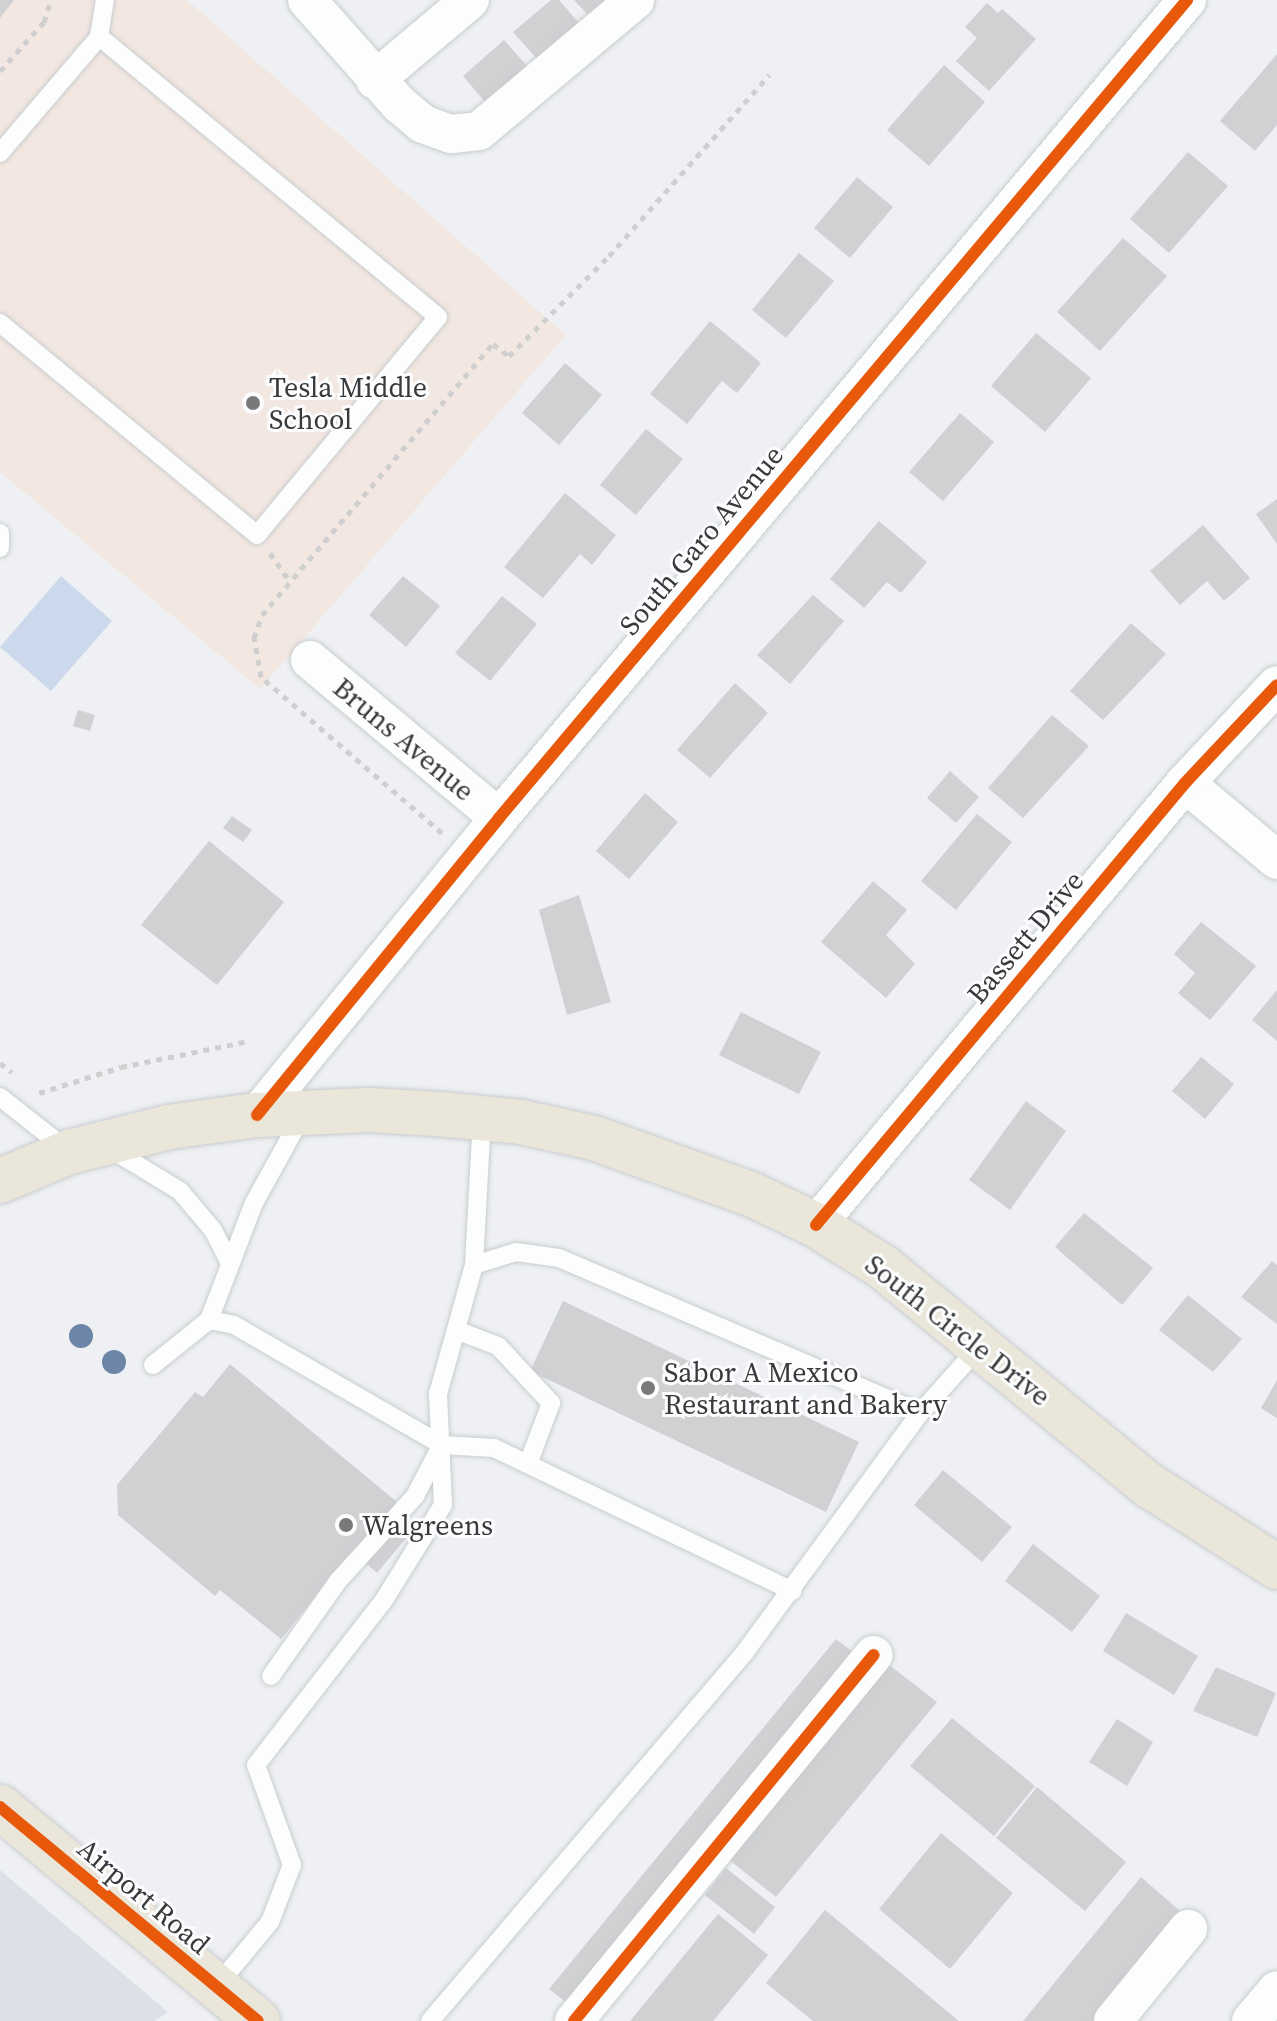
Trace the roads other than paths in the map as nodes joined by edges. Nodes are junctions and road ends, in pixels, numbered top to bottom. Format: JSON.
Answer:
{"nodes":[{"id":1,"x":105,"y":0,"type":"edge"},
{"id":2,"x":307,"y":0,"type":"edge"},
{"id":3,"x":470,"y":0,"type":"edge"},
{"id":4,"x":635,"y":0,"type":"edge"},
{"id":5,"x":1187,"y":0,"type":"edge"},
{"id":6,"x":99,"y":37,"type":"junction"},
{"id":7,"x":375,"y":80,"type":"junction"},
{"id":8,"x":0,"y":153,"type":"edge"},
{"id":9,"x":0,"y":323,"type":"edge"},
{"id":10,"x":0,"y":533,"type":"edge"},
{"id":11,"x":0,"y":548,"type":"edge"},
{"id":12,"x":310,"y":660,"type":"dead end"},
{"id":13,"x":1277,"y":685,"type":"edge"},
{"id":14,"x":1185,"y":783,"type":"junction"},
{"id":15,"x":499,"y":818,"type":"junction"},
{"id":16,"x":1277,"y":860,"type":"edge"},
{"id":17,"x":0,"y":1097,"type":"edge"},
{"id":18,"x":304,"y":1113,"type":"junction"},
{"id":19,"x":257,"y":1115,"type":"junction"},
{"id":20,"x":482,"y":1118,"type":"junction"},
{"id":21,"x":84,"y":1148,"type":"junction"},
{"id":22,"x":0,"y":1181,"type":"edge"},
{"id":23,"x":816,"y":1225,"type":"junction"},
{"id":24,"x":230,"y":1263,"type":"junction"},
{"id":25,"x":474,"y":1265,"type":"junction"},
{"id":26,"x":209,"y":1320,"type":"junction"},
{"id":27,"x":456,"y":1330,"type":"junction"},
{"id":28,"x":982,"y":1344,"type":"junction"},
{"id":29,"x":153,"y":1365,"type":"dead end"},
{"id":30,"x":920,"y":1413,"type":"junction"},
{"id":31,"x":442,"y":1445,"type":"junction"},
{"id":32,"x":528,"y":1464,"type":"junction"},
{"id":33,"x":1277,"y":1567,"type":"edge"},
{"id":34,"x":792,"y":1591,"type":"junction"},
{"id":35,"x":874,"y":1655,"type":"dead end"},
{"id":36,"x":271,"y":1676,"type":"dead end"},
{"id":37,"x":0,"y":1807,"type":"edge"},
{"id":38,"x":1188,"y":1929,"type":"dead end"},
{"id":39,"x":216,"y":1987,"type":"junction"},
{"id":40,"x":1277,"y":1990,"type":"edge"},
{"id":41,"x":258,"y":2021,"type":"edge"},
{"id":42,"x":430,"y":2021,"type":"edge"},
{"id":43,"x":574,"y":2021,"type":"edge"},
{"id":44,"x":1113,"y":2021,"type":"edge"},
{"id":45,"x":1251,"y":2021,"type":"edge"}],
"edges":[{"from":1,"to":6,"type":"lane"},
{"from":2,"to":7,"type":"street"},
{"from":3,"to":7,"type":"street"},
{"from":4,"to":7,"type":"street"},
{"from":5,"to":15,"type":"street","name":"South Garo Avenue"},
{"from":6,"to":8,"type":"lane"},
{"from":6,"to":9,"type":"lane"},
{"from":10,"to":11,"type":"lane"},
{"from":12,"to":15,"type":"street","name":"Bruns Avenue"},
{"from":13,"to":14,"type":"street","name":"Bassett Drive"},
{"from":14,"to":16,"type":"street"},
{"from":14,"to":23,"type":"street","name":"Bassett Drive"},
{"from":15,"to":19,"type":"street","name":"South Garo Avenue"},
{"from":17,"to":21,"type":"lane"},
{"from":18,"to":19,"type":"main road","name":"South Circle Drive"},
{"from":18,"to":20,"type":"main road","name":"South Circle Drive"},
{"from":18,"to":24,"type":"lane"},
{"from":19,"to":21,"type":"main road","name":"South Circle Drive"},
{"from":20,"to":23,"type":"main road","name":"South Circle Drive"},
{"from":20,"to":25,"type":"lane"},
{"from":21,"to":22,"type":"main road","name":"South Circle Drive"},
{"from":21,"to":24,"type":"lane"},
{"from":23,"to":28,"type":"main road","name":"South Circle Drive"},
{"from":24,"to":26,"type":"lane"},
{"from":25,"to":27,"type":"lane"},
{"from":25,"to":30,"type":"lane"},
{"from":26,"to":29,"type":"lane"},
{"from":26,"to":31,"type":"lane"},
{"from":27,"to":31,"type":"lane"},
{"from":27,"to":32,"type":"lane"},
{"from":28,"to":30,"type":"lane"},
{"from":28,"to":33,"type":"main road","name":"South Circle Drive"},
{"from":30,"to":34,"type":"lane"},
{"from":31,"to":32,"type":"lane"},
{"from":31,"to":36,"type":"lane"},
{"from":31,"to":39,"type":"lane"},
{"from":32,"to":34,"type":"lane"},
{"from":34,"to":42,"type":"lane"},
{"from":35,"to":43,"type":"street"},
{"from":37,"to":39,"type":"main road","name":"Airport Road"},
{"from":38,"to":44,"type":"street"},
{"from":39,"to":41,"type":"main road","name":"Airport Road"},
{"from":40,"to":45,"type":"street"}]}
